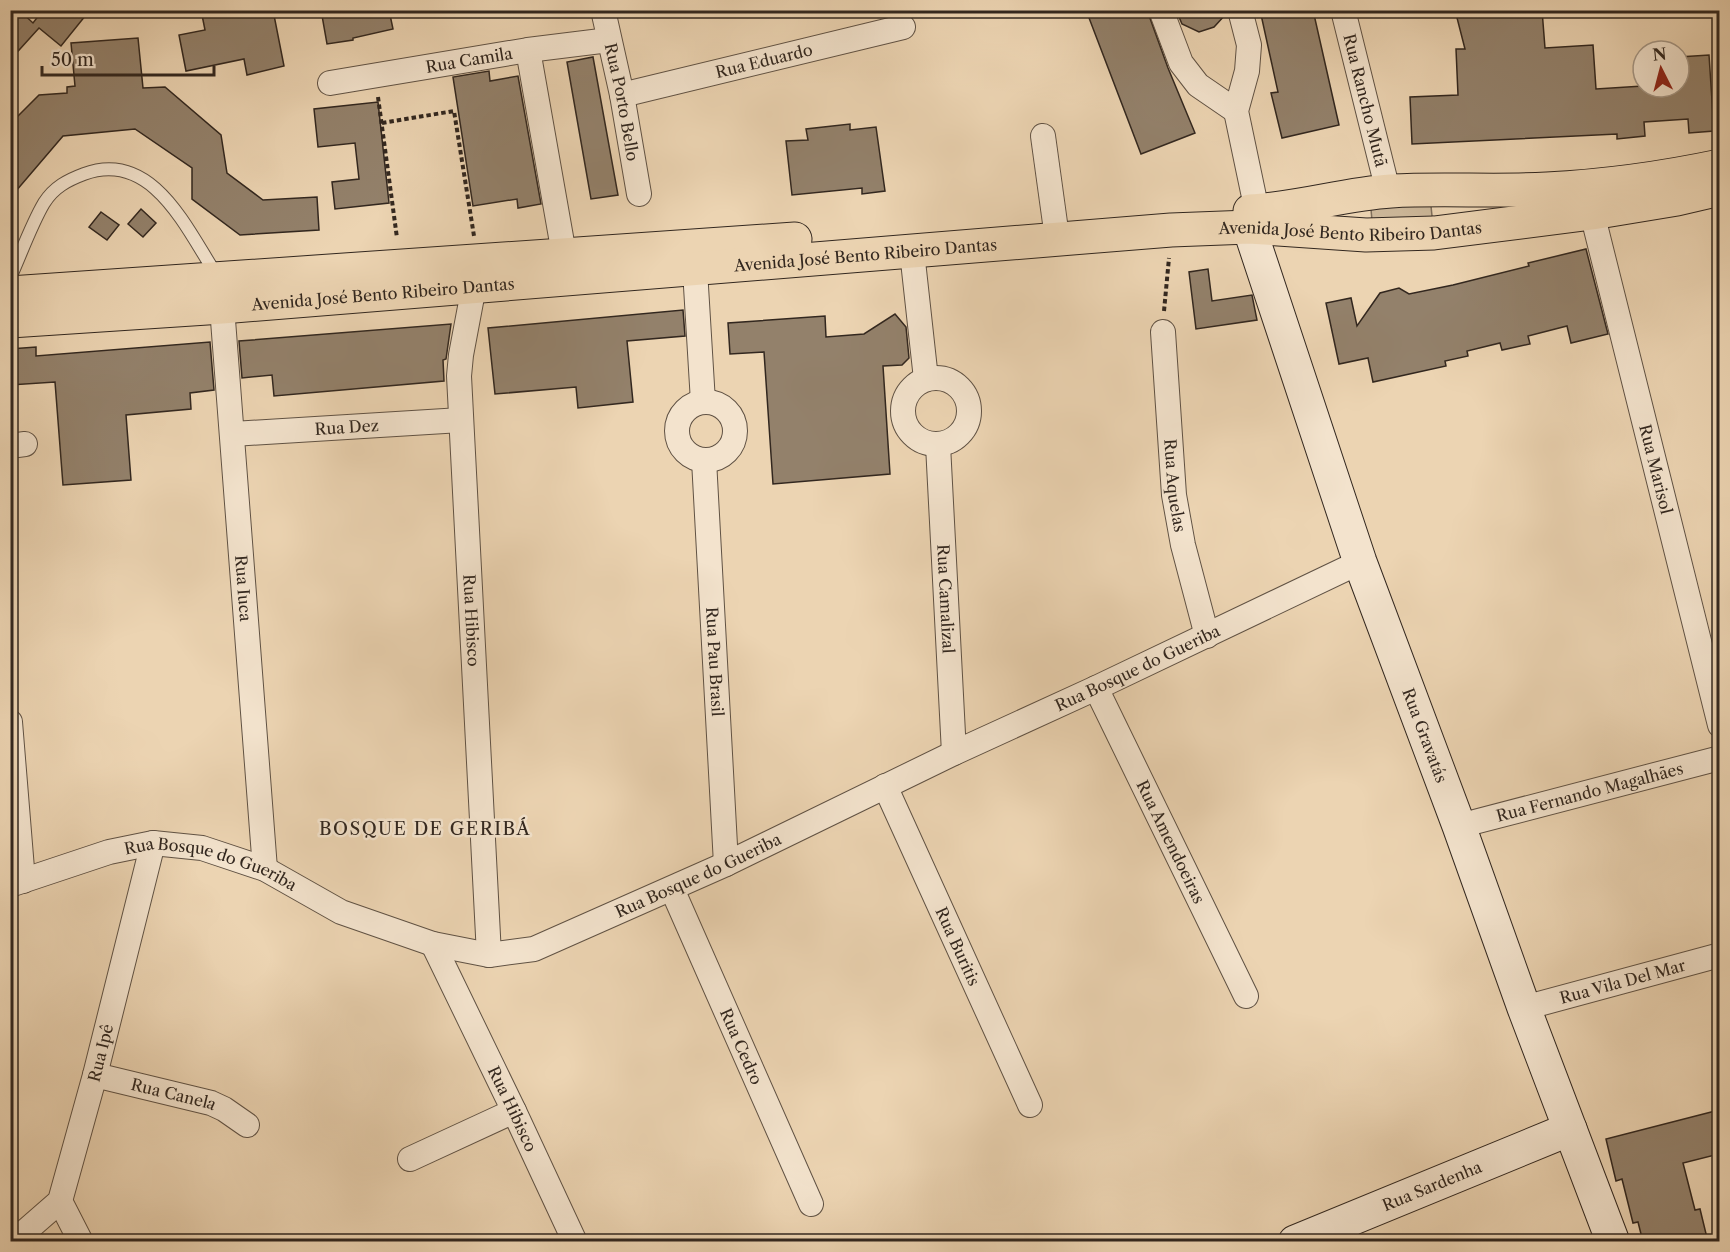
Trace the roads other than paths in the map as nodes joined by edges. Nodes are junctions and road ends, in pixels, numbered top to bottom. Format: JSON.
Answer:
{"nodes":[{"id":1,"x":603,"y":10,"type":"edge"},
{"id":2,"x":1161,"y":10,"type":"edge"},
{"id":3,"x":1240,"y":10,"type":"edge"},
{"id":4,"x":1343,"y":10,"type":"edge"},
{"id":5,"x":903,"y":27,"type":"dead end"},
{"id":6,"x":609,"y":40,"type":"junction"},
{"id":7,"x":528,"y":50,"type":"junction"},
{"id":8,"x":330,"y":83,"type":"dead end"},
{"id":9,"x":622,"y":95,"type":"junction"},
{"id":10,"x":1236,"y":111,"type":"junction"},
{"id":11,"x":1043,"y":136,"type":"dead end"},
{"id":12,"x":1719,"y":166,"type":"edge"},
{"id":13,"x":1434,"y":189,"type":"junction"},
{"id":14,"x":1719,"y":189,"type":"edge"},
{"id":15,"x":1376,"y":193,"type":"junction"},
{"id":16,"x":639,"y":194,"type":"dead end"},
{"id":17,"x":1592,"y":213,"type":"junction"},
{"id":18,"x":1253,"y":219,"type":"junction"},
{"id":19,"x":1055,"y":223,"type":"junction"},
{"id":20,"x":1434,"y":233,"type":"junction"},
{"id":21,"x":1366,"y":235,"type":"junction"},
{"id":22,"x":912,"y":252,"type":"junction"},
{"id":23,"x":564,"y":254,"type":"junction"},
{"id":24,"x":695,"y":270,"type":"junction"},
{"id":25,"x":476,"y":273,"type":"junction"},
{"id":26,"x":10,"y":278,"type":"edge"},
{"id":27,"x":221,"y":292,"type":"junction"},
{"id":28,"x":10,"y":293,"type":"edge"},
{"id":29,"x":10,"y":321,"type":"edge"},
{"id":30,"x":1163,"y":332,"type":"road end"},
{"id":31,"x":926,"y":378,"type":"junction"},
{"id":32,"x":703,"y":402,"type":"junction"},
{"id":33,"x":461,"y":420,"type":"junction"},
{"id":34,"x":233,"y":434,"type":"junction"},
{"id":35,"x":938,"y":444,"type":"junction"},
{"id":36,"x":704,"y":460,"type":"junction"},
{"id":37,"x":1360,"y":562,"type":"junction"},
{"id":38,"x":1207,"y":636,"type":"junction"},
{"id":39,"x":1096,"y":688,"type":"junction"},
{"id":40,"x":10,"y":722,"type":"edge"},
{"id":41,"x":1719,"y":725,"type":"edge"},
{"id":42,"x":954,"y":753,"type":"junction"},
{"id":43,"x":1719,"y":758,"type":"edge"},
{"id":44,"x":885,"y":786,"type":"junction"},
{"id":45,"x":1459,"y":826,"type":"junction"},
{"id":46,"x":153,"y":843,"type":"junction"},
{"id":47,"x":726,"y":864,"type":"junction"},
{"id":48,"x":265,"y":869,"type":"junction"},
{"id":49,"x":17,"y":883,"type":"edge"},
{"id":50,"x":672,"y":889,"type":"junction"},
{"id":51,"x":433,"y":944,"type":"junction"},
{"id":52,"x":489,"y":955,"type":"junction"},
{"id":53,"x":1719,"y":955,"type":"edge"},
{"id":54,"x":1245,"y":996,"type":"dead end"},
{"id":55,"x":1524,"y":1008,"type":"junction"},
{"id":56,"x":95,"y":1075,"type":"junction"},
{"id":57,"x":1030,"y":1105,"type":"dead end"},
{"id":58,"x":514,"y":1111,"type":"junction"},
{"id":59,"x":247,"y":1125,"type":"dead end"},
{"id":60,"x":1570,"y":1129,"type":"junction"},
{"id":61,"x":410,"y":1160,"type":"dead end"},
{"id":62,"x":60,"y":1201,"type":"junction"},
{"id":63,"x":811,"y":1204,"type":"dead end"},
{"id":64,"x":1345,"y":1232,"type":"edge"},
{"id":65,"x":12,"y":1242,"type":"edge"},
{"id":66,"x":81,"y":1242,"type":"edge"},
{"id":67,"x":575,"y":1242,"type":"edge"},
{"id":68,"x":1295,"y":1242,"type":"edge"},
{"id":69,"x":1613,"y":1242,"type":"edge"}],
"edges":[{"from":1,"to":6,"type":"street","name":"Rua Porto Bello"},
{"from":2,"to":10,"type":"street"},
{"from":3,"to":10,"type":"street"},
{"from":4,"to":15,"type":"street","name":"Rua Rancho Mutã"},
{"from":5,"to":9,"type":"street","name":"Rua Eduardo"},
{"from":6,"to":7,"type":"street","name":"Rua Camila"},
{"from":6,"to":9,"type":"street","name":"Rua Porto Bello"},
{"from":7,"to":8,"type":"street","name":"Rua Camila"},
{"from":7,"to":23,"type":"street"},
{"from":9,"to":16,"type":"street","name":"Rua Porto Bello"},
{"from":10,"to":18,"type":"street"},
{"from":11,"to":19,"type":"street"},
{"from":12,"to":13,"type":"main road","name":"Avenida José Bento Ribeiro Dantas"},
{"from":13,"to":15,"type":"main road","name":"Avenida José Bento Ribeiro Dantas"},
{"from":13,"to":20,"type":"main road"},
{"from":14,"to":17,"type":"main road","name":"Avenida José Bento Ribeiro Dantas"},
{"from":15,"to":18,"type":"main road","name":"Avenida José Bento Ribeiro Dantas"},
{"from":15,"to":21,"type":"main road"},
{"from":17,"to":20,"type":"main road","name":"Avenida José Bento Ribeiro Dantas"},
{"from":17,"to":41,"type":"street","name":"Rua Marisol"},
{"from":18,"to":19,"type":"main road","name":"Avenida José Bento Ribeiro Dantas"},
{"from":18,"to":21,"type":"main road","name":"Avenida José Bento Ribeiro Dantas"},
{"from":18,"to":22,"type":"main road","name":"Avenida José Bento Ribeiro Dantas"},
{"from":18,"to":37,"type":"street","name":"Rua Gravatás"},
{"from":19,"to":23,"type":"main road","name":"Avenida José Bento Ribeiro Dantas"},
{"from":20,"to":21,"type":"main road","name":"Avenida José Bento Ribeiro Dantas"},
{"from":22,"to":24,"type":"main road","name":"Avenida José Bento Ribeiro Dantas"},
{"from":22,"to":31,"type":"street"},
{"from":23,"to":25,"type":"main road","name":"Avenida José Bento Ribeiro Dantas"},
{"from":24,"to":25,"type":"main road","name":"Avenida José Bento Ribeiro Dantas"},
{"from":24,"to":32,"type":"street"},
{"from":25,"to":27,"type":"main road","name":"Avenida José Bento Ribeiro Dantas"},
{"from":25,"to":27,"type":"main road","name":"Avenida José Bento Ribeiro Dantas"},
{"from":25,"to":33,"type":"street","name":"Rua Hibisco"},
{"from":26,"to":27,"type":"lane"},
{"from":27,"to":28,"type":"main road","name":"Avenida José Bento Ribeiro Dantas"},
{"from":27,"to":29,"type":"main road","name":"Avenida José Bento Ribeiro Dantas"},
{"from":27,"to":34,"type":"street","name":"Rua Iuca"},
{"from":30,"to":38,"type":"street","name":"Rua Aquelas"},
{"from":31,"to":35,"type":"street"},
{"from":31,"to":35,"type":"street"},
{"from":32,"to":36,"type":"street"},
{"from":32,"to":36,"type":"street"},
{"from":33,"to":34,"type":"street","name":"Rua Dez"},
{"from":33,"to":52,"type":"street","name":"Rua Hibisco"},
{"from":34,"to":48,"type":"street","name":"Rua Iuca"},
{"from":35,"to":42,"type":"street","name":"Rua Camalizal"},
{"from":36,"to":47,"type":"street","name":"Rua Pau Brasil"},
{"from":37,"to":38,"type":"street","name":"Rua Bosque do Gueriba"},
{"from":37,"to":45,"type":"street","name":"Rua Gravatás"},
{"from":38,"to":39,"type":"street","name":"Rua Bosque do Gueriba"},
{"from":39,"to":42,"type":"street","name":"Rua Bosque do Gueriba"},
{"from":39,"to":54,"type":"street","name":"Rua Amendoeiras"},
{"from":40,"to":49,"type":"street"},
{"from":42,"to":44,"type":"street","name":"Rua Bosque do Gueriba"},
{"from":43,"to":45,"type":"street","name":"Rua Fernando Magalhães"},
{"from":44,"to":47,"type":"street","name":"Rua Bosque do Gueriba"},
{"from":44,"to":57,"type":"street","name":"Rua Buritis"},
{"from":45,"to":55,"type":"street","name":"Rua Gravatás"},
{"from":46,"to":48,"type":"street","name":"Rua Bosque do Gueriba"},
{"from":46,"to":49,"type":"street","name":"Rua Bosque do Gueriba"},
{"from":46,"to":56,"type":"street","name":"Rua Ipê"},
{"from":47,"to":50,"type":"street","name":"Rua Bosque do Gueriba"},
{"from":48,"to":51,"type":"street","name":"Rua Bosque do Gueriba"},
{"from":50,"to":52,"type":"street","name":"Rua Bosque do Gueriba"},
{"from":50,"to":63,"type":"street","name":"Rua Cedro"},
{"from":51,"to":52,"type":"street","name":"Rua Bosque do Gueriba"},
{"from":51,"to":58,"type":"street","name":"Rua Hibisco"},
{"from":53,"to":55,"type":"street","name":"Rua Vila Del Mar"},
{"from":55,"to":60,"type":"street","name":"Rua Gravatás"},
{"from":56,"to":59,"type":"street","name":"Rua Canela"},
{"from":56,"to":62,"type":"street","name":"Rua Ipê"},
{"from":58,"to":61,"type":"street"},
{"from":58,"to":67,"type":"street","name":"Rua Hibisco"},
{"from":60,"to":64,"type":"street","name":"Rua Sardenha"},
{"from":60,"to":69,"type":"street","name":"Rua Gravatás"},
{"from":62,"to":65,"type":"street"},
{"from":62,"to":66,"type":"street"},
{"from":64,"to":68,"type":"street","name":"Rua Sardenha"}]}
